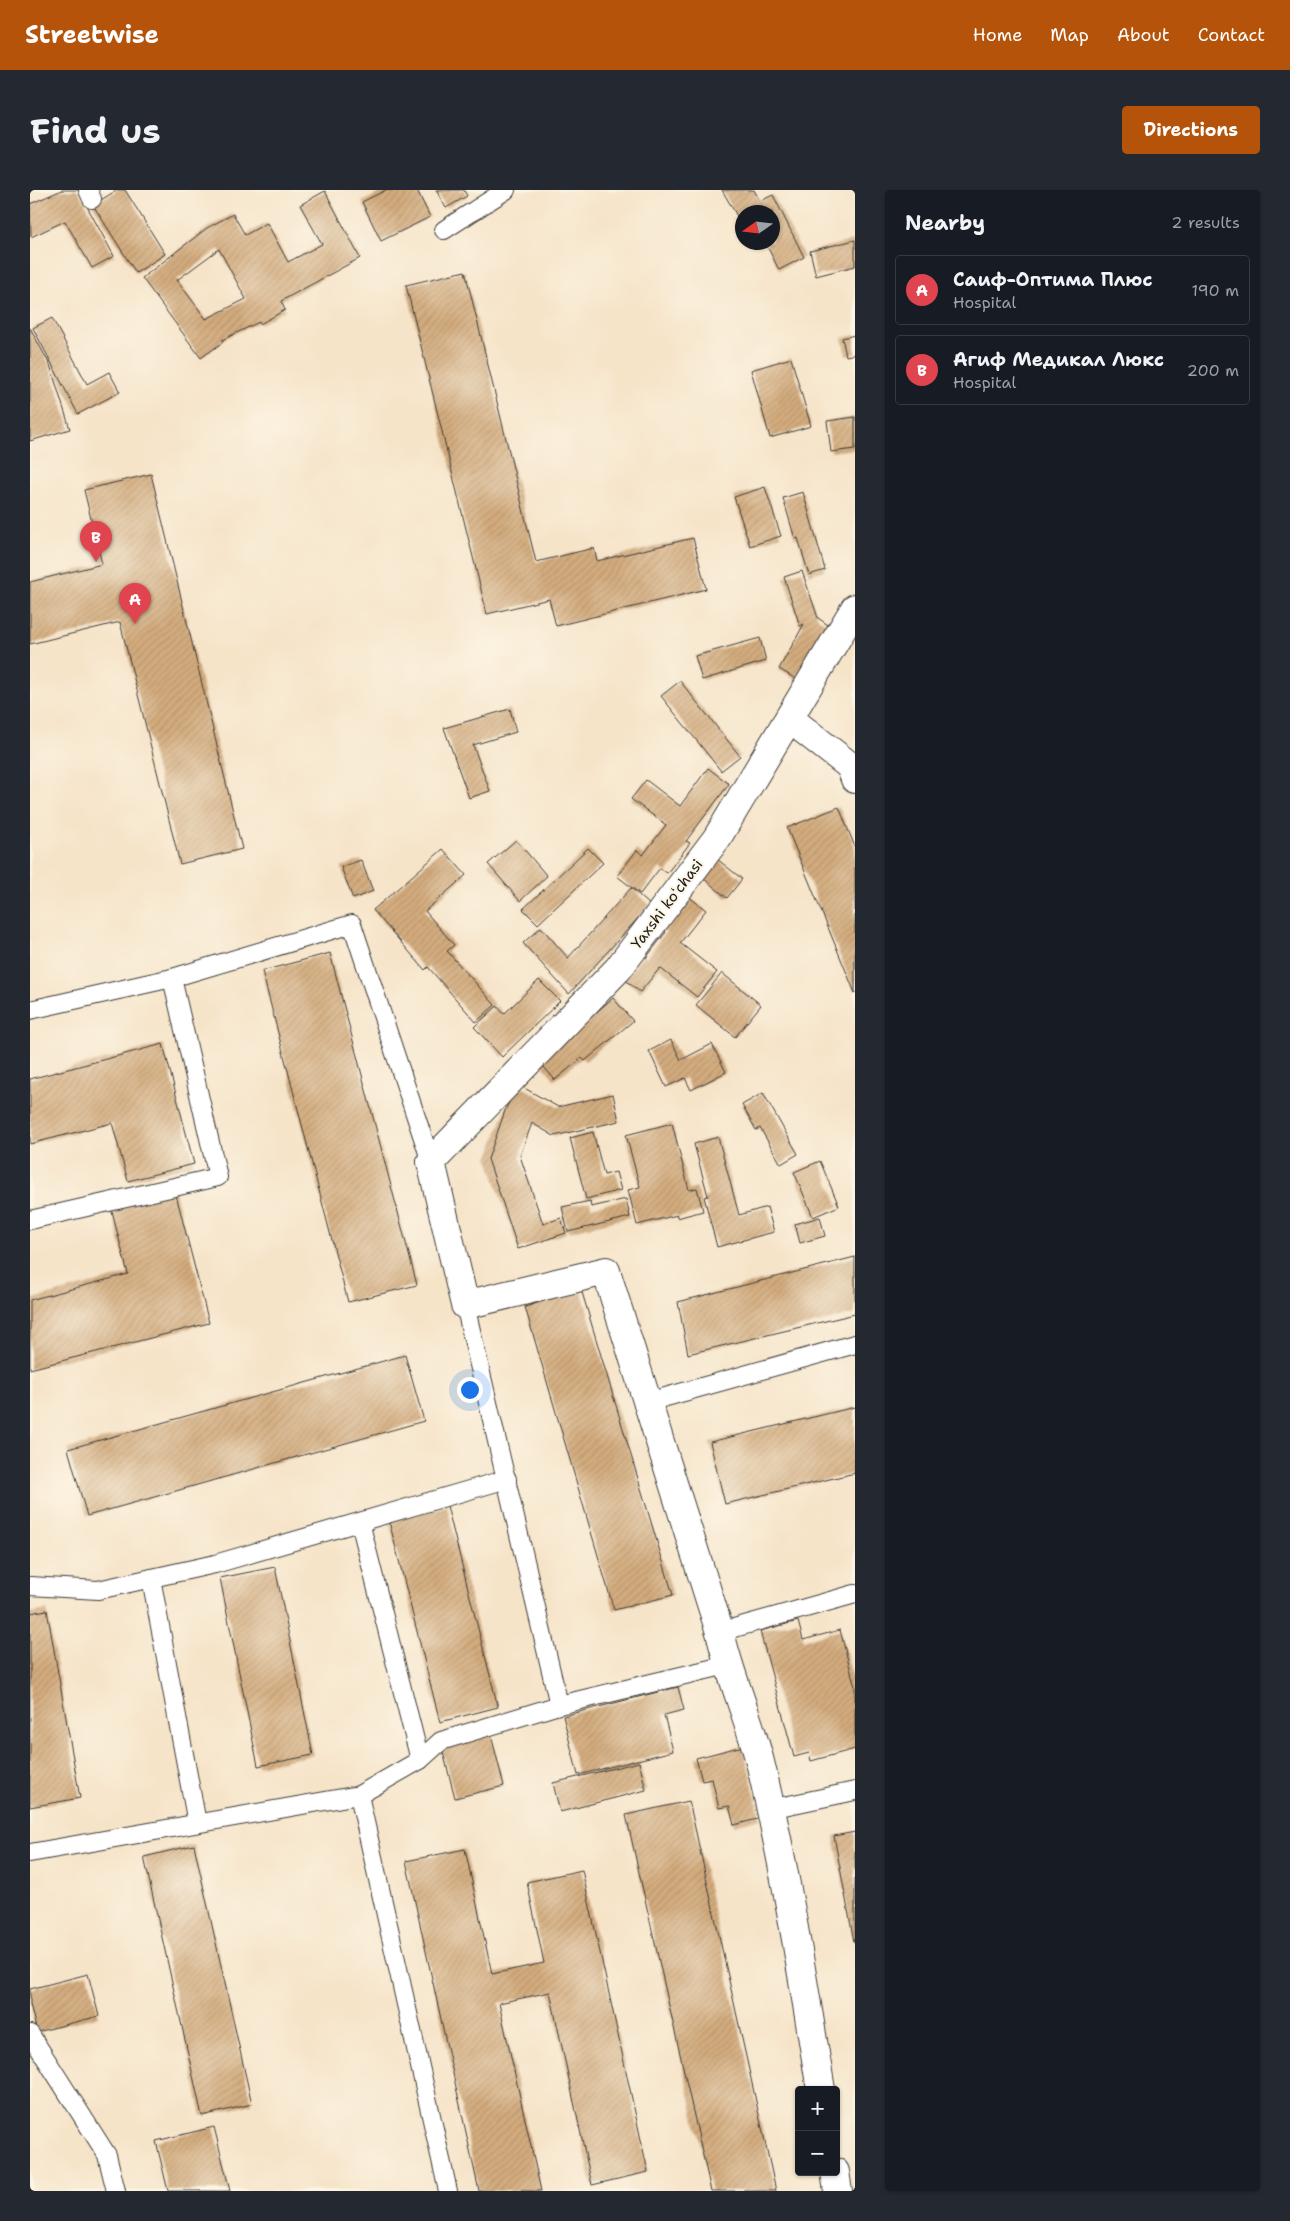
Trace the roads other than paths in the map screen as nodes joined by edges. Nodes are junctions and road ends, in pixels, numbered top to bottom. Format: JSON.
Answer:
{"nodes":[{"id":1,"x":506,"y":190,"type":"edge"},
{"id":2,"x":444,"y":230,"type":"dead end"},
{"id":3,"x":855,"y":608,"type":"edge"},
{"id":4,"x":790,"y":719,"type":"junction"},
{"id":5,"x":855,"y":779,"type":"edge"},
{"id":6,"x":172,"y":978,"type":"junction"},
{"id":7,"x":30,"y":1010,"type":"edge"},
{"id":8,"x":431,"y":1162,"type":"junction"},
{"id":9,"x":30,"y":1220,"type":"edge"},
{"id":10,"x":465,"y":1305,"type":"junction"},
{"id":11,"x":855,"y":1344,"type":"edge"},
{"id":12,"x":648,"y":1402,"type":"junction"},
{"id":13,"x":507,"y":1479,"type":"junction"},
{"id":14,"x":360,"y":1522,"type":"junction"},
{"id":15,"x":151,"y":1578,"type":"junction"},
{"id":16,"x":30,"y":1586,"type":"edge"},
{"id":17,"x":855,"y":1594,"type":"edge"},
{"id":18,"x":720,"y":1632,"type":"junction"},
{"id":19,"x":727,"y":1665,"type":"junction"},
{"id":20,"x":559,"y":1705,"type":"junction"},
{"id":21,"x":420,"y":1760,"type":"junction"},
{"id":22,"x":855,"y":1790,"type":"edge"},
{"id":23,"x":359,"y":1795,"type":"junction"},
{"id":24,"x":770,"y":1809,"type":"junction"},
{"id":25,"x":197,"y":1823,"type":"junction"},
{"id":26,"x":30,"y":1853,"type":"edge"},
{"id":27,"x":30,"y":2034,"type":"edge"},
{"id":28,"x":820,"y":2086,"type":"edge"},
{"id":29,"x":836,"y":2176,"type":"edge"},
{"id":30,"x":116,"y":2191,"type":"edge"},
{"id":31,"x":448,"y":2191,"type":"edge"},
{"id":32,"x":838,"y":2191,"type":"edge"}],
"edges":[{"from":1,"to":2,"type":"lane"},
{"from":3,"to":4,"type":"street","name":"Yaxshi koʻchasi"},
{"from":4,"to":5,"type":"street"},
{"from":4,"to":8,"type":"street","name":"Yaxshi koʻchasi"},
{"from":6,"to":7,"type":"lane"},
{"from":6,"to":8,"type":"lane"},
{"from":6,"to":9,"type":"lane"},
{"from":8,"to":10,"type":"street"},
{"from":10,"to":12,"type":"street"},
{"from":10,"to":13,"type":"lane"},
{"from":11,"to":12,"type":"lane"},
{"from":12,"to":18,"type":"street"},
{"from":13,"to":14,"type":"lane"},
{"from":13,"to":20,"type":"lane"},
{"from":14,"to":15,"type":"lane"},
{"from":14,"to":21,"type":"lane"},
{"from":15,"to":16,"type":"lane"},
{"from":15,"to":25,"type":"lane"},
{"from":17,"to":18,"type":"lane"},
{"from":18,"to":19,"type":"street"},
{"from":19,"to":20,"type":"lane"},
{"from":19,"to":24,"type":"street"},
{"from":20,"to":21,"type":"lane"},
{"from":21,"to":23,"type":"lane"},
{"from":22,"to":24,"type":"lane"},
{"from":23,"to":25,"type":"lane"},
{"from":23,"to":31,"type":"lane"},
{"from":24,"to":28,"type":"street"},
{"from":25,"to":26,"type":"lane"},
{"from":27,"to":30,"type":"lane"},
{"from":29,"to":32,"type":"street"}]}
